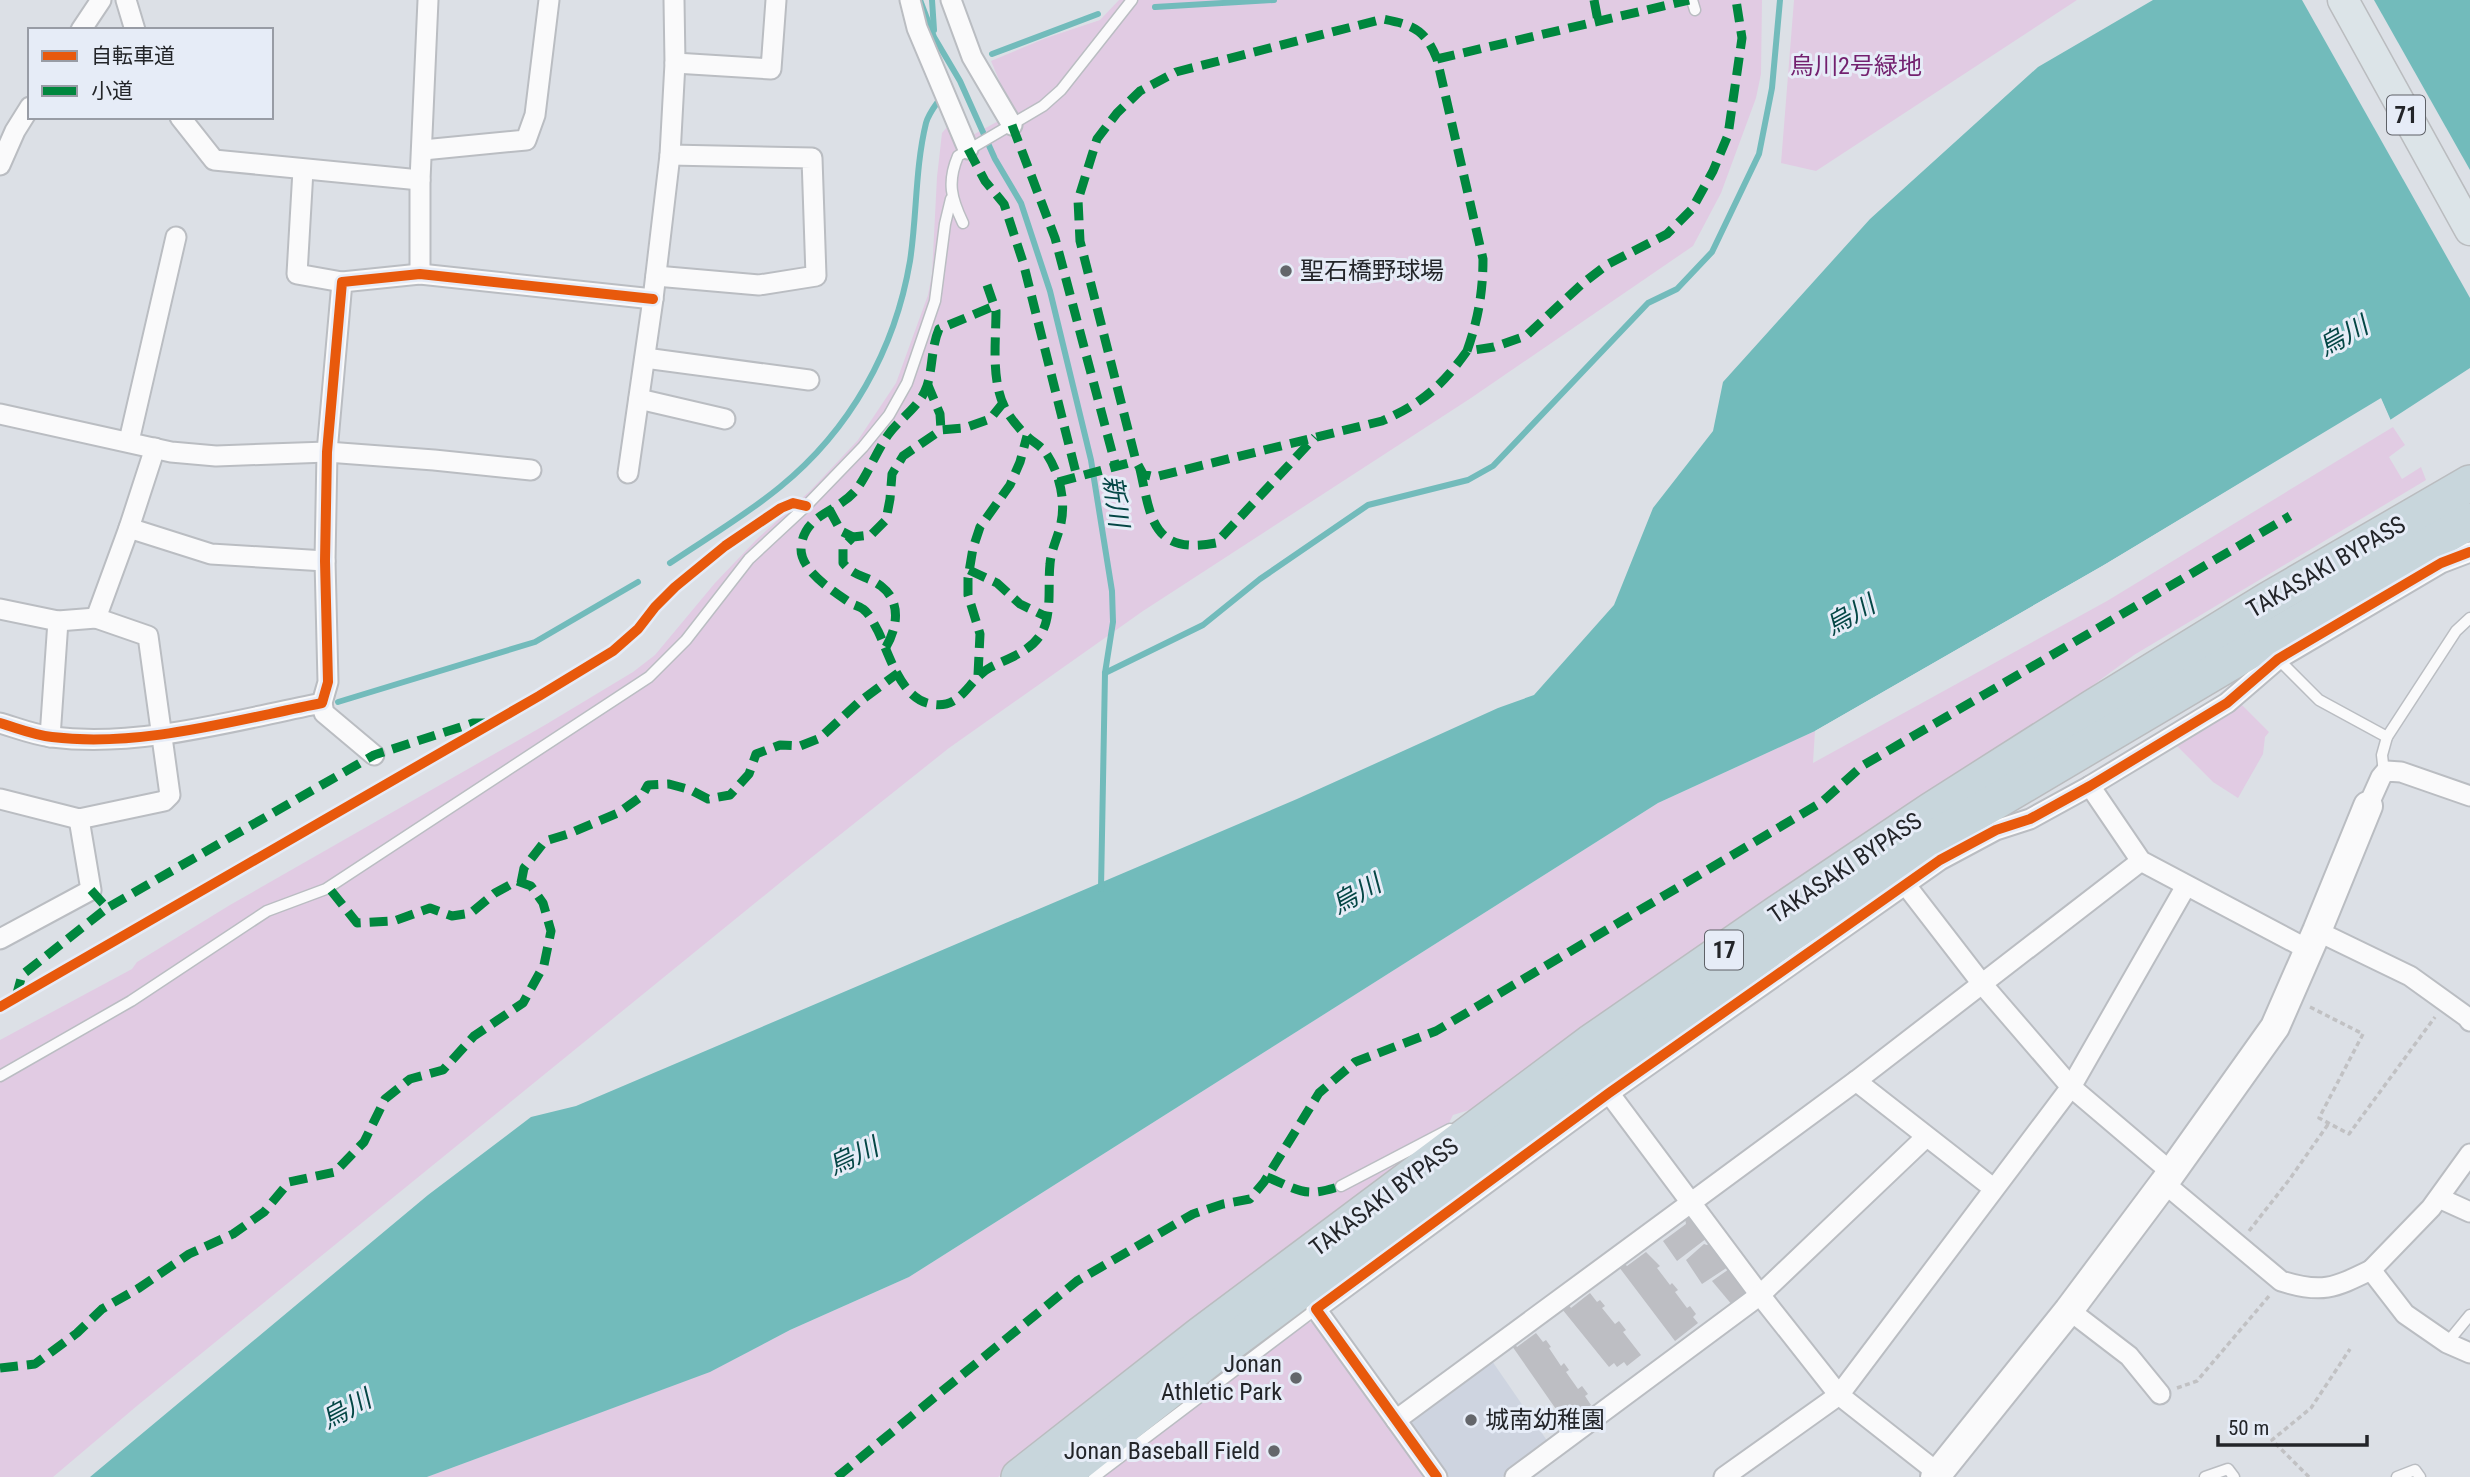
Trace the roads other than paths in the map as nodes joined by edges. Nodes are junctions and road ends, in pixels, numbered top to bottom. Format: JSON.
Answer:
{"nodes":[{"id":1,"x":101,"y":0,"type":"edge"},
{"id":2,"x":126,"y":0,"type":"edge"},
{"id":3,"x":428,"y":0,"type":"edge"},
{"id":4,"x":549,"y":0,"type":"edge"},
{"id":5,"x":674,"y":0,"type":"edge"},
{"id":6,"x":776,"y":0,"type":"edge"},
{"id":7,"x":910,"y":0,"type":"edge"},
{"id":8,"x":951,"y":0,"type":"edge"},
{"id":9,"x":1132,"y":0,"type":"edge"},
{"id":10,"x":2343,"y":0,"type":"edge"},
{"id":11,"x":82,"y":28,"type":"edge"},
{"id":12,"x":134,"y":28,"type":"edge"},
{"id":13,"x":675,"y":63,"type":"junction"},
{"id":14,"x":28,"y":110,"type":"edge"},
{"id":15,"x":182,"y":119,"type":"edge"},
{"id":16,"x":1009,"y":127,"type":"junction"},
{"id":17,"x":972,"y":147,"type":"junction"},
{"id":18,"x":423,"y":150,"type":"junction"},
{"id":19,"x":670,"y":155,"type":"junction"},
{"id":20,"x":0,"y":165,"type":"edge"},
{"id":21,"x":303,"y":170,"type":"junction"},
{"id":22,"x":420,"y":180,"type":"junction"},
{"id":23,"x":951,"y":199,"type":"junction"},
{"id":24,"x":963,"y":223,"type":"dead end"},
{"id":25,"x":2470,"y":230,"type":"edge"},
{"id":26,"x":176,"y":237,"type":"dead end"},
{"id":27,"x":420,"y":274,"type":"junction"},
{"id":28,"x":656,"y":276,"type":"junction"},
{"id":29,"x":342,"y":282,"type":"junction"},
{"id":30,"x":653,"y":299,"type":"junction"},
{"id":31,"x":645,"y":358,"type":"junction"},
{"id":32,"x":809,"y":380,"type":"dead end"},
{"id":33,"x":639,"y":399,"type":"junction"},
{"id":34,"x":0,"y":414,"type":"edge"},
{"id":35,"x":725,"y":419,"type":"dead end"},
{"id":36,"x":129,"y":441,"type":"junction"},
{"id":37,"x":155,"y":448,"type":"junction"},
{"id":38,"x":327,"y":452,"type":"junction"},
{"id":39,"x":531,"y":470,"type":"dead end"},
{"id":40,"x":628,"y":473,"type":"dead end"},
{"id":41,"x":2470,"y":484,"type":"edge"},
{"id":42,"x":2470,"y":521,"type":"edge"},
{"id":43,"x":129,"y":528,"type":"junction"},
{"id":44,"x":2470,"y":552,"type":"edge"},
{"id":45,"x":325,"y":561,"type":"junction"},
{"id":46,"x":0,"y":609,"type":"edge"},
{"id":47,"x":96,"y":618,"type":"junction"},
{"id":48,"x":2470,"y":618,"type":"edge"},
{"id":49,"x":58,"y":621,"type":"junction"},
{"id":50,"x":2280,"y":645,"type":"junction"},
{"id":51,"x":321,"y":703,"type":"junction"},
{"id":52,"x":0,"y":723,"type":"edge"},
{"id":53,"x":162,"y":734,"type":"junction"},
{"id":54,"x":50,"y":737,"type":"junction"},
{"id":55,"x":2387,"y":737,"type":"junction"},
{"id":56,"x":374,"y":755,"type":"dead end"},
{"id":57,"x":2384,"y":773,"type":"junction"},
{"id":58,"x":2090,"y":786,"type":"junction"},
{"id":59,"x":2470,"y":796,"type":"edge"},
{"id":60,"x":0,"y":799,"type":"edge"},
{"id":61,"x":2368,"y":806,"type":"joint"},
{"id":62,"x":79,"y":819,"type":"junction"},
{"id":63,"x":1996,"y":830,"type":"junction"},
{"id":64,"x":2141,"y":861,"type":"junction"},
{"id":65,"x":1905,"y":884,"type":"junction"},
{"id":66,"x":2186,"y":886,"type":"junction"},
{"id":67,"x":0,"y":939,"type":"edge"},
{"id":68,"x":2313,"y":941,"type":"junction"},
{"id":69,"x":1983,"y":985,"type":"junction"},
{"id":70,"x":2470,"y":1021,"type":"edge"},
{"id":71,"x":0,"y":1076,"type":"edge"},
{"id":72,"x":1856,"y":1081,"type":"junction"},
{"id":73,"x":2071,"y":1087,"type":"junction"},
{"id":74,"x":1609,"y":1093,"type":"junction"},
{"id":75,"x":1474,"y":1129,"type":"junction"},
{"id":76,"x":1926,"y":1137,"type":"junction"},
{"id":77,"x":2470,"y":1154,"type":"edge"},
{"id":78,"x":2167,"y":1178,"type":"junction"},
{"id":79,"x":1342,"y":1186,"type":"dead end"},
{"id":80,"x":1993,"y":1188,"type":"junction"},
{"id":81,"x":2439,"y":1198,"type":"junction"},
{"id":82,"x":1691,"y":1201,"type":"junction"},
{"id":83,"x":2470,"y":1212,"type":"edge"},
{"id":84,"x":2371,"y":1270,"type":"junction"},
{"id":85,"x":1760,"y":1295,"type":"junction"},
{"id":86,"x":1317,"y":1309,"type":"junction"},
{"id":87,"x":2069,"y":1310,"type":"junction"},
{"id":88,"x":2470,"y":1315,"type":"edge"},
{"id":89,"x":2447,"y":1343,"type":"junction"},
{"id":90,"x":2470,"y":1353,"type":"edge"},
{"id":91,"x":2160,"y":1394,"type":"road end"},
{"id":92,"x":1839,"y":1395,"type":"junction"},
{"id":93,"x":1396,"y":1420,"type":"junction"},
{"id":94,"x":1073,"y":1475,"type":"edge"},
{"id":95,"x":1937,"y":1475,"type":"edge"},
{"id":96,"x":1019,"y":1477,"type":"edge"},
{"id":97,"x":1437,"y":1477,"type":"edge"},
{"id":98,"x":1515,"y":1477,"type":"edge"},
{"id":99,"x":1724,"y":1477,"type":"edge"},
{"id":100,"x":2205,"y":1477,"type":"edge"},
{"id":101,"x":2234,"y":1477,"type":"edge"},
{"id":102,"x":2397,"y":1477,"type":"edge"},
{"id":103,"x":2420,"y":1477,"type":"edge"}],
"edges":[{"from":1,"to":11,"type":"street"},
{"from":2,"to":12,"type":"street"},
{"from":3,"to":18,"type":"street"},
{"from":4,"to":18,"type":"street"},
{"from":5,"to":13,"type":"street"},
{"from":6,"to":13,"type":"street"},
{"from":7,"to":17,"type":"street"},
{"from":8,"to":16,"type":"street"},
{"from":9,"to":16,"type":"lane"},
{"from":10,"to":25,"type":"main road","number":"71"},
{"from":13,"to":19,"type":"street"},
{"from":14,"to":20,"type":"street"},
{"from":15,"to":21,"type":"street"},
{"from":16,"to":17,"type":"lane"},
{"from":17,"to":23,"type":"lane"},
{"from":18,"to":22,"type":"street"},
{"from":19,"to":28,"type":"street"},
{"from":19,"to":28,"type":"street"},
{"from":21,"to":22,"type":"street"},
{"from":21,"to":29,"type":"street"},
{"from":22,"to":27,"type":"street"},
{"from":23,"to":24,"type":"lane"},
{"from":23,"to":71,"type":"lane"},
{"from":26,"to":36,"type":"street"},
{"from":27,"to":29,"type":"street"},
{"from":27,"to":30,"type":"street"},
{"from":28,"to":30,"type":"street"},
{"from":29,"to":38,"type":"street"},
{"from":30,"to":31,"type":"street"},
{"from":31,"to":32,"type":"street"},
{"from":31,"to":33,"type":"street"},
{"from":33,"to":35,"type":"street"},
{"from":33,"to":40,"type":"street"},
{"from":34,"to":36,"type":"street"},
{"from":36,"to":37,"type":"street"},
{"from":37,"to":38,"type":"street"},
{"from":37,"to":43,"type":"street"},
{"from":38,"to":39,"type":"street"},
{"from":38,"to":45,"type":"street"},
{"from":41,"to":75,"type":"highway","name":"TAKASAKI BYPASS","number":"17"},
{"from":42,"to":50,"type":"highway","name":"TAKASAKI BYPASS","number":"17"},
{"from":43,"to":45,"type":"street"},
{"from":43,"to":47,"type":"street"},
{"from":44,"to":50,"type":"street"},
{"from":45,"to":51,"type":"street"},
{"from":46,"to":49,"type":"street"},
{"from":47,"to":49,"type":"street"},
{"from":47,"to":53,"type":"street"},
{"from":48,"to":55,"type":"lane"},
{"from":49,"to":54,"type":"street"},
{"from":50,"to":55,"type":"lane"},
{"from":50,"to":58,"type":"street"},
{"from":50,"to":63,"type":"highway"},
{"from":50,"to":94,"type":"highway","name":"TAKASAKI BYPASS","number":"17"},
{"from":51,"to":53,"type":"street"},
{"from":51,"to":56,"type":"street"},
{"from":52,"to":54,"type":"street"},
{"from":53,"to":54,"type":"street"},
{"from":53,"to":62,"type":"street"},
{"from":55,"to":57,"type":"lane"},
{"from":57,"to":59,"type":"street"},
{"from":57,"to":61,"type":"street"},
{"from":58,"to":63,"type":"street"},
{"from":58,"to":64,"type":"street"},
{"from":60,"to":62,"type":"street"},
{"from":61,"to":68,"type":"street"},
{"from":62,"to":67,"type":"street"},
{"from":63,"to":65,"type":"street"},
{"from":64,"to":66,"type":"street"},
{"from":64,"to":69,"type":"street"},
{"from":65,"to":69,"type":"street"},
{"from":65,"to":74,"type":"street"},
{"from":66,"to":68,"type":"street"},
{"from":66,"to":73,"type":"street"},
{"from":68,"to":70,"type":"street"},
{"from":68,"to":78,"type":"street"},
{"from":69,"to":72,"type":"street"},
{"from":69,"to":73,"type":"street"},
{"from":72,"to":76,"type":"street"},
{"from":72,"to":82,"type":"street"},
{"from":73,"to":78,"type":"street"},
{"from":73,"to":80,"type":"street"},
{"from":74,"to":82,"type":"street"},
{"from":74,"to":86,"type":"street"},
{"from":75,"to":79,"type":"lane"},
{"from":75,"to":96,"type":"highway","name":"TAKASAKI BYPASS","number":"17"},
{"from":76,"to":80,"type":"street"},
{"from":76,"to":85,"type":"street"},
{"from":77,"to":81,"type":"street"},
{"from":78,"to":84,"type":"street"},
{"from":78,"to":87,"type":"street"},
{"from":80,"to":92,"type":"street"},
{"from":81,"to":83,"type":"street"},
{"from":81,"to":84,"type":"street"},
{"from":82,"to":85,"type":"street"},
{"from":82,"to":93,"type":"street"},
{"from":84,"to":89,"type":"street"},
{"from":85,"to":92,"type":"street"},
{"from":85,"to":98,"type":"street"},
{"from":86,"to":93,"type":"street"},
{"from":86,"to":94,"type":"lane"},
{"from":87,"to":91,"type":"street"},
{"from":87,"to":95,"type":"street"},
{"from":88,"to":89,"type":"lane"},
{"from":89,"to":90,"type":"street"},
{"from":92,"to":95,"type":"street"},
{"from":92,"to":99,"type":"street"},
{"from":93,"to":97,"type":"street"},
{"from":100,"to":101,"type":"lane"},
{"from":102,"to":103,"type":"lane"}]}
